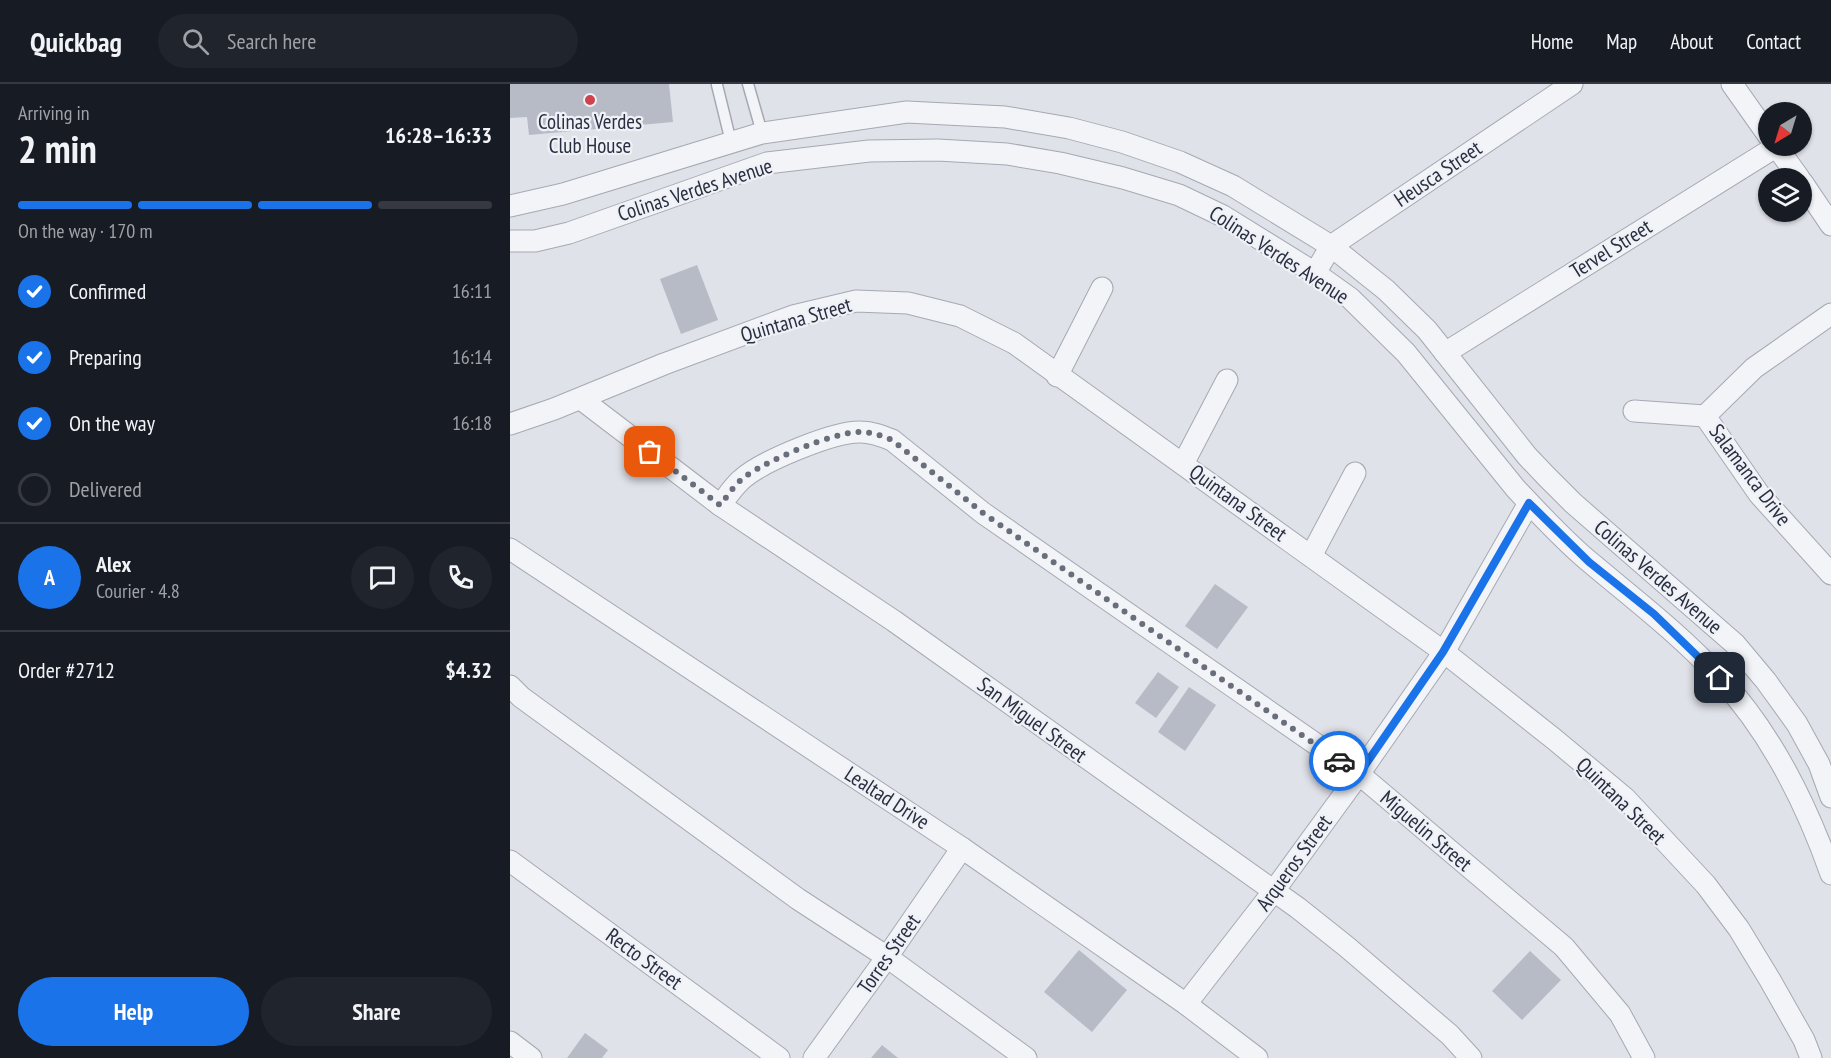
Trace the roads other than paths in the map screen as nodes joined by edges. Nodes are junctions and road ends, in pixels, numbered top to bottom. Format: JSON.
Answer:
{"nodes":[{"id":1,"x":748,"y":84,"type":"edge"},
{"id":2,"x":1572,"y":84,"type":"edge"},
{"id":3,"x":1732,"y":84,"type":"edge"},
{"id":4,"x":717,"y":85,"type":"edge"},
{"id":5,"x":1758,"y":121,"type":"edge"},
{"id":6,"x":762,"y":133,"type":"junction"},
{"id":7,"x":731,"y":142,"type":"junction"},
{"id":8,"x":1761,"y":156,"type":"edge"},
{"id":9,"x":1812,"y":197,"type":"edge"},
{"id":10,"x":510,"y":206,"type":"edge"},
{"id":11,"x":1831,"y":225,"type":"edge"},
{"id":12,"x":510,"y":241,"type":"edge"},
{"id":13,"x":1332,"y":246,"type":"junction"},
{"id":14,"x":1315,"y":273,"type":"junction"},
{"id":15,"x":1102,"y":288,"type":"dead end"},
{"id":16,"x":1831,"y":314,"type":"edge"},
{"id":17,"x":1444,"y":353,"type":"junction"},
{"id":18,"x":1057,"y":376,"type":"junction"},
{"id":19,"x":1227,"y":380,"type":"dead end"},
{"id":20,"x":581,"y":399,"type":"junction"},
{"id":21,"x":1634,"y":411,"type":"dead end"},
{"id":22,"x":1705,"y":416,"type":"junction"},
{"id":23,"x":510,"y":424,"type":"edge"},
{"id":24,"x":1183,"y":464,"type":"junction"},
{"id":25,"x":1355,"y":473,"type":"dead end"},
{"id":26,"x":1529,"y":503,"type":"junction"},
{"id":27,"x":720,"y":505,"type":"junction"},
{"id":28,"x":510,"y":549,"type":"edge"},
{"id":29,"x":1311,"y":556,"type":"junction"},
{"id":30,"x":1831,"y":574,"type":"edge"},
{"id":31,"x":1443,"y":652,"type":"junction"},
{"id":32,"x":510,"y":686,"type":"edge"},
{"id":33,"x":1359,"y":774,"type":"junction"},
{"id":34,"x":1831,"y":797,"type":"edge"},
{"id":35,"x":962,"y":848,"type":"junction"},
{"id":36,"x":510,"y":861,"type":"edge"},
{"id":37,"x":1831,"y":874,"type":"edge"},
{"id":38,"x":1274,"y":892,"type":"junction"},
{"id":39,"x":887,"y":957,"type":"junction"},
{"id":40,"x":1186,"y":1004,"type":"junction"},
{"id":41,"x":510,"y":1042,"type":"edge"},
{"id":42,"x":531,"y":1058,"type":"edge"},
{"id":43,"x":779,"y":1058,"type":"edge"},
{"id":44,"x":814,"y":1058,"type":"edge"},
{"id":45,"x":1026,"y":1058,"type":"edge"},
{"id":46,"x":1257,"y":1058,"type":"edge"},
{"id":47,"x":1471,"y":1058,"type":"edge"},
{"id":48,"x":1644,"y":1058,"type":"edge"},
{"id":49,"x":1811,"y":1058,"type":"edge"}],
"edges":[{"from":1,"to":6,"type":"lane"},
{"from":2,"to":13,"type":"street","name":"Heusca Street"},
{"from":3,"to":5,"type":"street"},
{"from":4,"to":7,"type":"lane"},
{"from":6,"to":7,"type":"street","name":"Colinas Verdes Avenue"},
{"from":6,"to":13,"type":"street","name":"Colinas Verdes Avenue"},
{"from":7,"to":10,"type":"street","name":"Colinas Verdes Avenue"},
{"from":8,"to":17,"type":"street","name":"Tervel Street"},
{"from":9,"to":11,"type":"street"},
{"from":12,"to":14,"type":"street","name":"Colinas Verdes Avenue"},
{"from":13,"to":14,"type":"street","name":"Heusca Street"},
{"from":13,"to":17,"type":"street","name":"Colinas Verdes Avenue"},
{"from":14,"to":26,"type":"street","name":"Colinas Verdes Avenue"},
{"from":15,"to":18,"type":"street"},
{"from":16,"to":22,"type":"street","name":"Salamanca Drive"},
{"from":17,"to":34,"type":"street","name":"Colinas Verdes Avenue"},
{"from":18,"to":20,"type":"street","name":"Quintana Street"},
{"from":18,"to":24,"type":"street","name":"Quintana Street"},
{"from":19,"to":24,"type":"street"},
{"from":20,"to":23,"type":"street","name":"Quintana Street"},
{"from":20,"to":27,"type":"street","name":"San Miguel Street"},
{"from":21,"to":22,"type":"street"},
{"from":22,"to":30,"type":"street","name":"Salamanca Drive"},
{"from":24,"to":29,"type":"street","name":"Quintana Street"},
{"from":25,"to":29,"type":"street"},
{"from":26,"to":31,"type":"street","name":"Arqueros Street"},
{"from":26,"to":37,"type":"street","name":"Colinas Verdes Avenue"},
{"from":27,"to":33,"type":"street","name":"Miguelin Street"},
{"from":27,"to":38,"type":"street","name":"San Miguel Street"},
{"from":28,"to":35,"type":"street","name":"Lealtad Drive"},
{"from":29,"to":31,"type":"street","name":"Quintana Street"},
{"from":31,"to":33,"type":"street","name":"Arqueros Street"},
{"from":31,"to":49,"type":"street","name":"Quintana Street"},
{"from":32,"to":39,"type":"street"},
{"from":33,"to":38,"type":"street","name":"Arqueros Street"},
{"from":33,"to":48,"type":"street","name":"Miguelin Street"},
{"from":35,"to":39,"type":"street","name":"Torres Street"},
{"from":35,"to":40,"type":"street","name":"Lealtad Drive"},
{"from":36,"to":43,"type":"street","name":"Recto Street"},
{"from":38,"to":40,"type":"street","name":"Arqueros Street"},
{"from":38,"to":47,"type":"street","name":"San Miguel Street"},
{"from":39,"to":44,"type":"street","name":"Torres Street"},
{"from":39,"to":45,"type":"street"},
{"from":40,"to":46,"type":"street","name":"Lealtad Drive"},
{"from":41,"to":42,"type":"street"}]}
